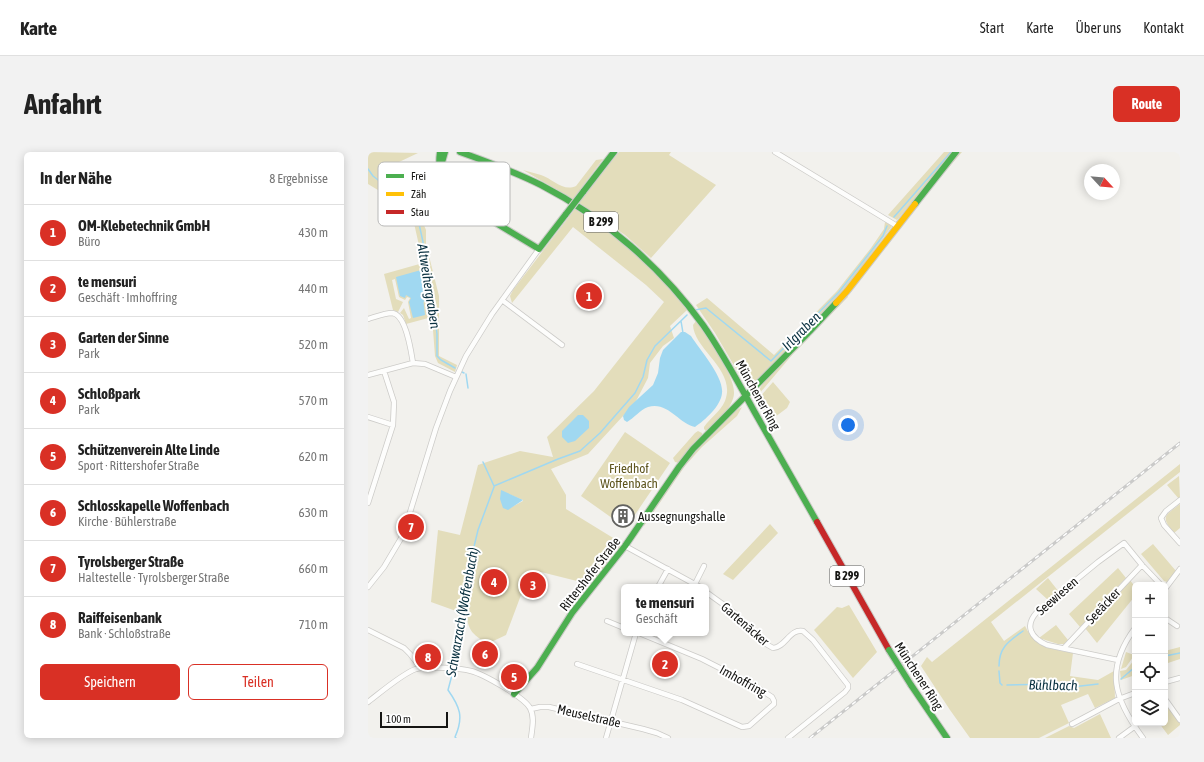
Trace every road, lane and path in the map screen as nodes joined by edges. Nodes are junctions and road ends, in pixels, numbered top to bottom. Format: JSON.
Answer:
{"nodes":[{"id":1,"x":433,"y":152,"type":"edge"},
{"id":2,"x":440,"y":152,"type":"edge"},
{"id":3,"x":445,"y":152,"type":"edge"},
{"id":4,"x":460,"y":152,"type":"edge"},
{"id":5,"x":614,"y":152,"type":"edge"},
{"id":6,"x":775,"y":152,"type":"edge"},
{"id":7,"x":956,"y":152,"type":"edge"},
{"id":8,"x":438,"y":161,"type":"joint"},
{"id":9,"x":443,"y":162,"type":"edge"},
{"id":10,"x":488,"y":162,"type":"edge"},
{"id":11,"x":510,"y":170,"type":"edge"},
{"id":12,"x":502,"y":226,"type":"edge"},
{"id":13,"x":897,"y":226,"type":"junction"},
{"id":14,"x":539,"y":249,"type":"junction"},
{"id":15,"x":502,"y":300,"type":"junction"},
{"id":16,"x":368,"y":319,"type":"edge"},
{"id":17,"x":562,"y":345,"type":"dead end"},
{"id":18,"x":413,"y":363,"type":"junction"},
{"id":19,"x":384,"y":370,"type":"junction"},
{"id":20,"x":368,"y":375,"type":"edge"},
{"id":21,"x":456,"y":377,"type":"junction"},
{"id":22,"x":746,"y":395,"type":"junction"},
{"id":23,"x":368,"y":417,"type":"edge"},
{"id":24,"x":393,"y":425,"type":"junction"},
{"id":25,"x":370,"y":494,"type":"edge"},
{"id":26,"x":1180,"y":500,"type":"edge"},
{"id":27,"x":368,"y":504,"type":"edge"},
{"id":28,"x":1180,"y":543,"type":"edge"},
{"id":29,"x":625,"y":546,"type":"junction"},
{"id":30,"x":1142,"y":565,"type":"junction"},
{"id":31,"x":704,"y":566,"type":"dead end"},
{"id":32,"x":668,"y":569,"type":"junction"},
{"id":33,"x":1179,"y":571,"type":"edge"},
{"id":34,"x":1158,"y":582,"type":"edge"},
{"id":35,"x":660,"y":584,"type":"edge"},
{"id":36,"x":695,"y":584,"type":"joint"},
{"id":37,"x":1168,"y":585,"type":"edge"},
{"id":38,"x":368,"y":587,"type":"edge"},
{"id":39,"x":709,"y":594,"type":"edge"},
{"id":40,"x":1168,"y":620,"type":"edge"},
{"id":41,"x":607,"y":621,"type":"dead end"},
{"id":42,"x":1177,"y":626,"type":"dead end"},
{"id":43,"x":621,"y":627,"type":"edge"},
{"id":44,"x":368,"y":630,"type":"edge"},
{"id":45,"x":1132,"y":632,"type":"edge"},
{"id":46,"x":636,"y":636,"type":"edge"},
{"id":47,"x":644,"y":636,"type":"edge"},
{"id":48,"x":1064,"y":648,"type":"junction"},
{"id":49,"x":1118,"y":660,"type":"junction"},
{"id":50,"x":577,"y":664,"type":"dead end"},
{"id":51,"x":421,"y":668,"type":"junction"},
{"id":52,"x":1180,"y":678,"type":"edge"},
{"id":53,"x":622,"y":679,"type":"junction"},
{"id":54,"x":1168,"y":681,"type":"edge"},
{"id":55,"x":514,"y":694,"type":"junction"},
{"id":56,"x":1132,"y":694,"type":"edge"},
{"id":57,"x":1120,"y":699,"type":"junction"},
{"id":58,"x":368,"y":702,"type":"edge"},
{"id":59,"x":1168,"y":703,"type":"edge"},
{"id":60,"x":531,"y":709,"type":"junction"},
{"id":61,"x":1180,"y":720,"type":"edge"},
{"id":62,"x":610,"y":721,"type":"junction"},
{"id":63,"x":1072,"y":724,"type":"dead end"},
{"id":64,"x":1134,"y":727,"type":"junction"},
{"id":65,"x":657,"y":736,"type":"edge"},
{"id":66,"x":531,"y":738,"type":"edge"},
{"id":67,"x":606,"y":738,"type":"edge"},
{"id":68,"x":668,"y":738,"type":"edge"},
{"id":69,"x":788,"y":738,"type":"edge"},
{"id":70,"x":947,"y":738,"type":"edge"},
{"id":71,"x":1118,"y":738,"type":"edge"},
{"id":72,"x":1143,"y":738,"type":"edge"}],
"edges":[{"from":1,"to":8,"type":"street"},
{"from":2,"to":8,"type":"street"},
{"from":3,"to":9,"type":"street"},
{"from":4,"to":10,"type":"street","name":"Münchener Ring","number":"B 299"},
{"from":5,"to":14,"type":"street","bridge":true},
{"from":6,"to":13,"type":"street"},
{"from":7,"to":13,"type":"street","name":"Rittershofer Straße"},
{"from":11,"to":22,"type":"street","name":"Münchener Ring","number":"B 299"},
{"from":12,"to":14,"type":"street"},
{"from":13,"to":22,"type":"street","name":"Rittershofer Straße"},
{"from":14,"to":15,"type":"street"},
{"from":15,"to":17,"type":"street"},
{"from":15,"to":21,"type":"street"},
{"from":16,"to":18,"type":"street"},
{"from":18,"to":19,"type":"street"},
{"from":18,"to":21,"type":"street"},
{"from":19,"to":20,"type":"street"},
{"from":19,"to":24,"type":"street"},
{"from":21,"to":38,"type":"street"},
{"from":22,"to":29,"type":"street","name":"Rittershofer Straße"},
{"from":22,"to":70,"type":"street","name":"Münchener Ring","number":"B 299","bridge":true},
{"from":23,"to":24,"type":"street"},
{"from":24,"to":25,"type":"street"},
{"from":25,"to":27,"type":"street"},
{"from":26,"to":28,"type":"street"},
{"from":29,"to":32,"type":"street"},
{"from":29,"to":55,"type":"street","name":"Rittershofer Straße"},
{"from":30,"to":34,"type":"street","name":"Seewiesen"},
{"from":30,"to":48,"type":"street","name":"Seeäcker"},
{"from":30,"to":48,"type":"street","name":"Seewiesen"},
{"from":31,"to":36,"type":"street"},
{"from":32,"to":35,"type":"street"},
{"from":32,"to":36,"type":"street"},
{"from":33,"to":37,"type":"street"},
{"from":39,"to":69,"type":"street","name":"Gartenäcker"},
{"from":40,"to":42,"type":"street"},
{"from":41,"to":43,"type":"street"},
{"from":44,"to":51,"type":"street"},
{"from":45,"to":49,"type":"street"},
{"from":46,"to":53,"type":"street"},
{"from":47,"to":53,"type":"street","name":"Imhoffring"},
{"from":48,"to":49,"type":"street","name":"Seewiesen"},
{"from":49,"to":57,"type":"street"},
{"from":50,"to":53,"type":"street"},
{"from":51,"to":55,"type":"street"},
{"from":51,"to":58,"type":"street"},
{"from":52,"to":54,"type":"street"},
{"from":53,"to":62,"type":"street"},
{"from":55,"to":60,"type":"street"},
{"from":56,"to":57,"type":"street"},
{"from":57,"to":63,"type":"street"},
{"from":57,"to":64,"type":"street"},
{"from":59,"to":61,"type":"street"},
{"from":60,"to":62,"type":"street","name":"Meuselstraße"},
{"from":60,"to":66,"type":"street"},
{"from":62,"to":65,"type":"street","name":"Meuselstraße"},
{"from":62,"to":67,"type":"street"},
{"from":64,"to":71,"type":"street"},
{"from":64,"to":72,"type":"street"},
{"from":65,"to":68,"type":"street","name":"Meuselstraße"}]}
